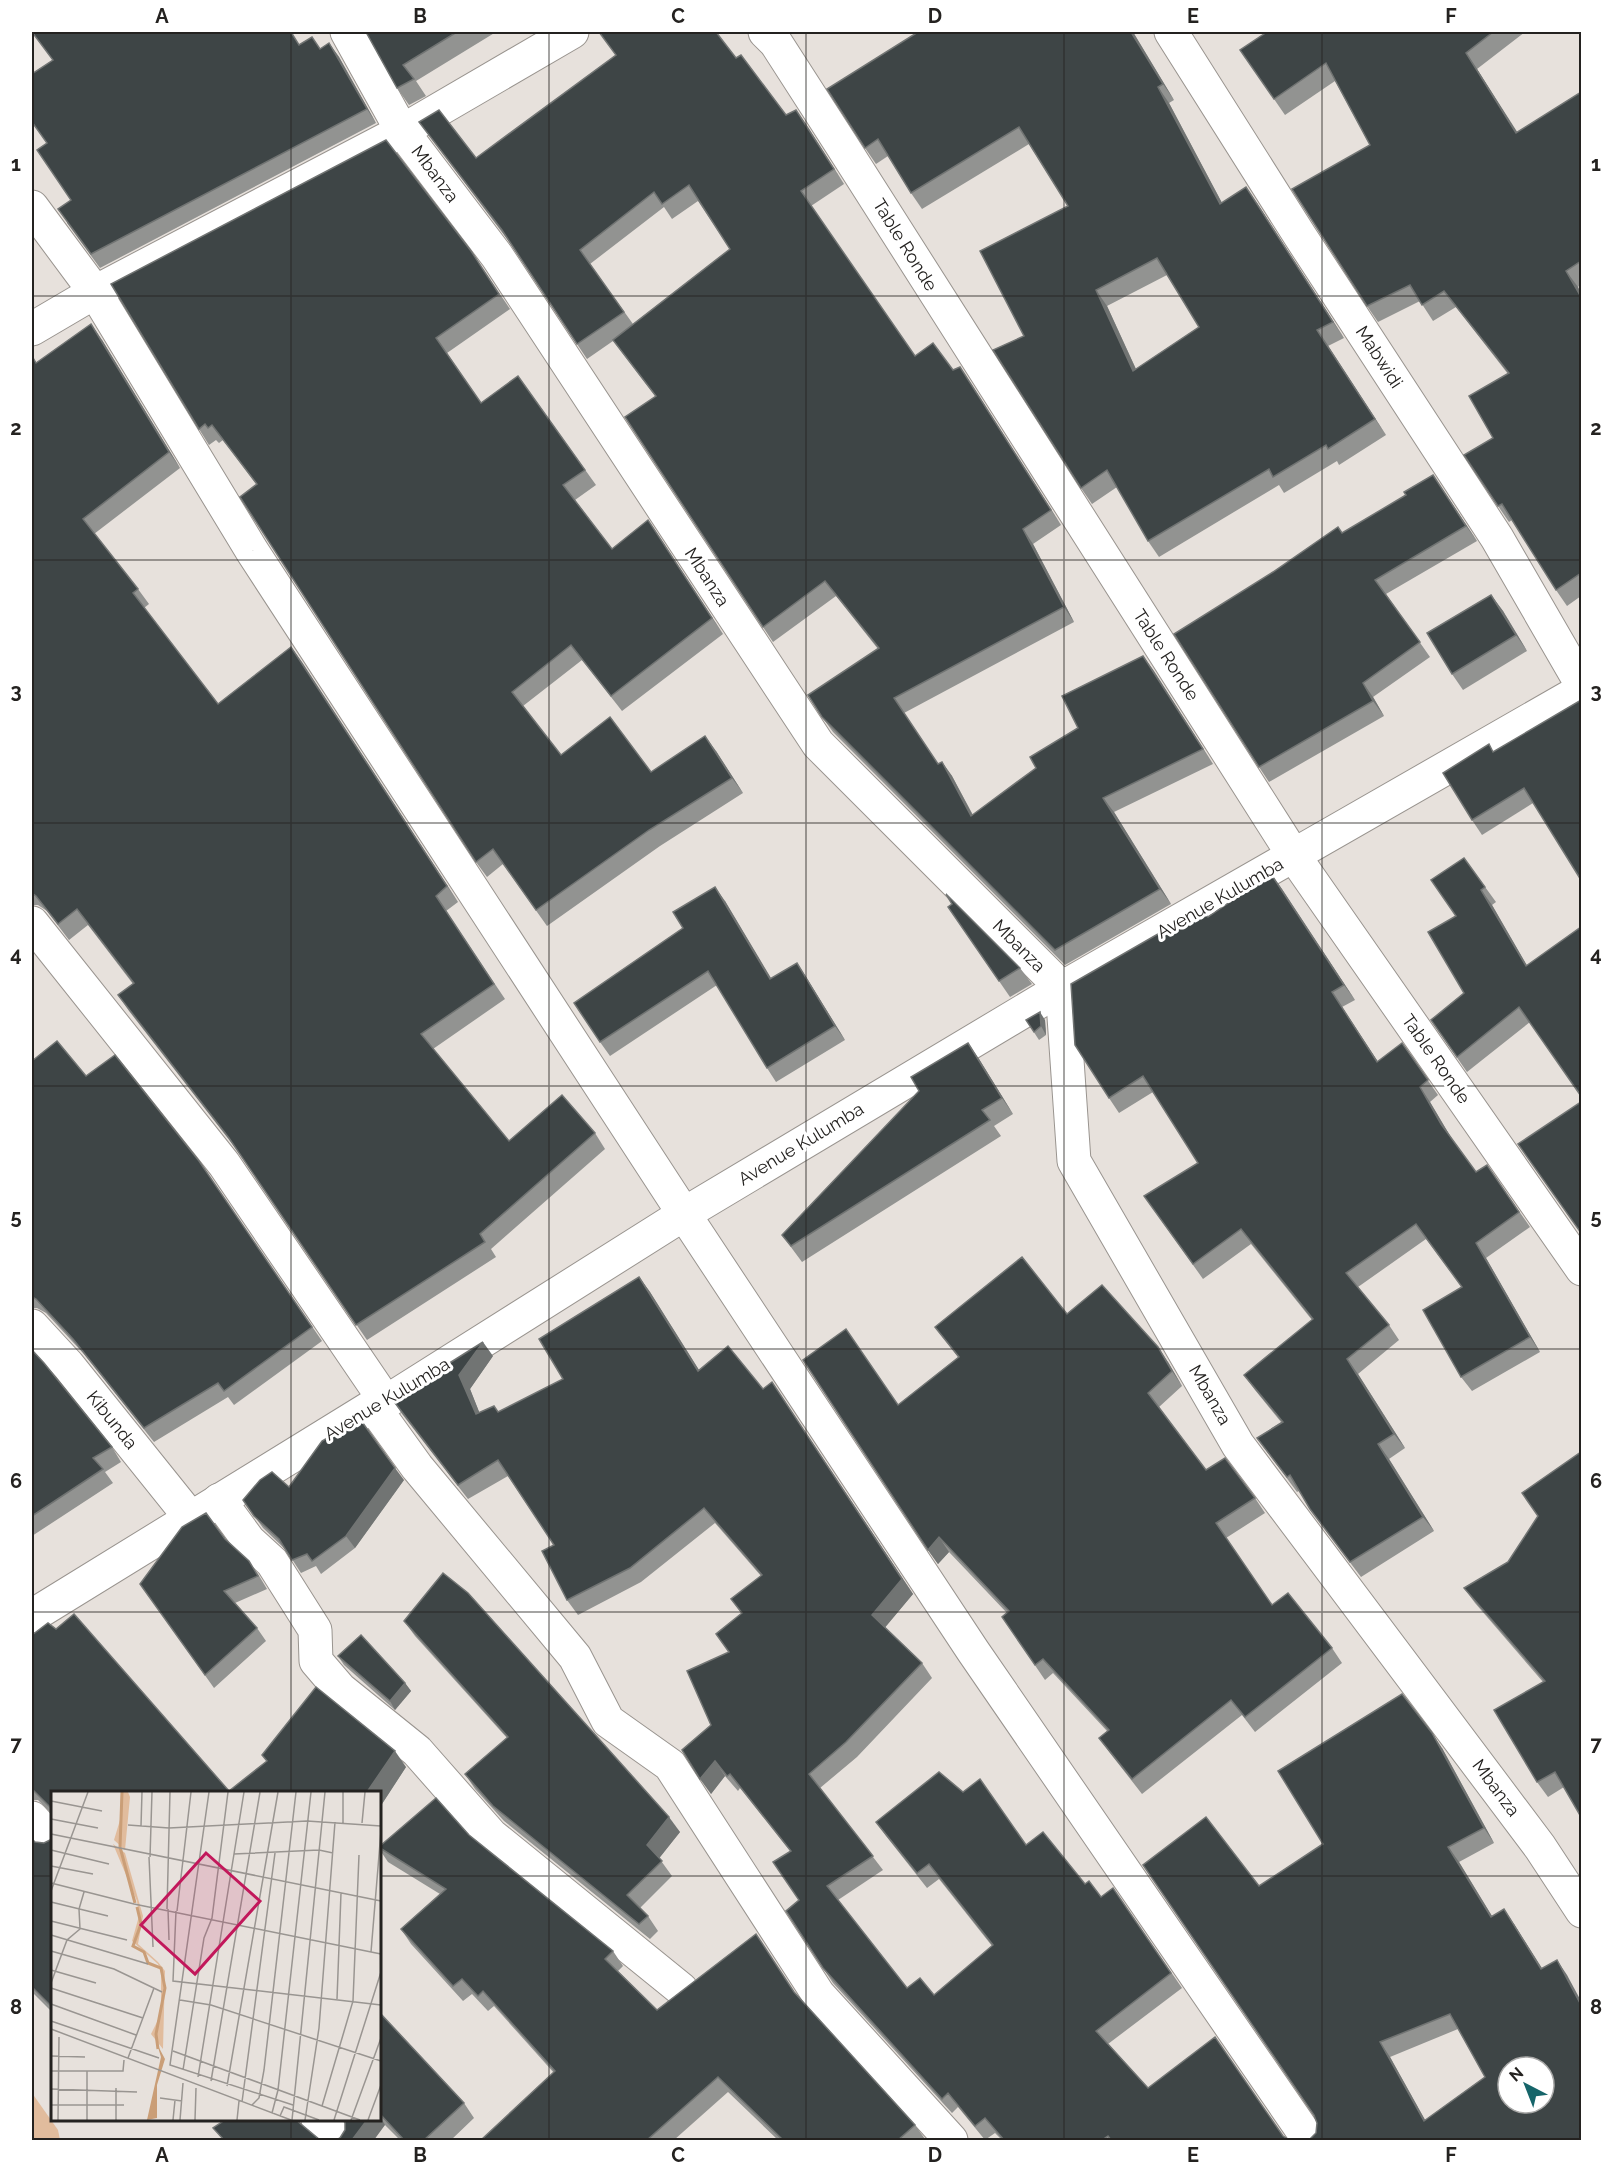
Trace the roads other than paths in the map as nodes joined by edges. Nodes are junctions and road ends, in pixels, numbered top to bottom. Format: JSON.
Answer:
{"nodes":[{"id":1,"x":347,"y":32,"type":"edge"},
{"id":2,"x":572,"y":32,"type":"edge"},
{"id":3,"x":765,"y":32,"type":"edge"},
{"id":4,"x":1171,"y":32,"type":"edge"},
{"id":5,"x":402,"y":131,"type":"junction"},
{"id":6,"x":32,"y":207,"type":"edge"},
{"id":7,"x":95,"y":292,"type":"junction"},
{"id":8,"x":32,"y":329,"type":"edge"},
{"id":9,"x":1581,"y":685,"type":"edge"},
{"id":10,"x":1581,"y":690,"type":"edge"},
{"id":11,"x":1294,"y":856,"type":"junction"},
{"id":12,"x":32,"y":923,"type":"edge"},
{"id":13,"x":1062,"y":988,"type":"junction"},
{"id":14,"x":684,"y":1214,"type":"junction"},
{"id":15,"x":1581,"y":1269,"type":"edge"},
{"id":16,"x":32,"y":1326,"type":"edge"},
{"id":17,"x":379,"y":1404,"type":"junction"},
{"id":18,"x":219,"y":1500,"type":"junction"},
{"id":19,"x":190,"y":1517,"type":"junction"},
{"id":20,"x":32,"y":1616,"type":"edge"},
{"id":21,"x":32,"y":1818,"type":"edge"},
{"id":22,"x":51,"y":1839,"type":"edge"},
{"id":23,"x":1581,"y":1911,"type":"edge"},
{"id":24,"x":681,"y":1989,"type":"edge"},
{"id":25,"x":319,"y":2121,"type":"edge"},
{"id":26,"x":339,"y":2140,"type":"edge"},
{"id":27,"x":951,"y":2140,"type":"edge"},
{"id":28,"x":1309,"y":2140,"type":"edge"}],
"edges":[{"from":1,"to":5,"type":"street","name":"Mbanza"},
{"from":2,"to":5,"type":"street"},
{"from":3,"to":11,"type":"street","name":"Table Ronde"},
{"from":4,"to":9,"type":"street","name":"Mabwidi"},
{"from":5,"to":7,"type":"street"},
{"from":5,"to":13,"type":"street","name":"Mbanza"},
{"from":6,"to":7,"type":"street"},
{"from":7,"to":8,"type":"street"},
{"from":7,"to":14,"type":"street"},
{"from":10,"to":11,"type":"street","name":"Avenue Kulumba"},
{"from":11,"to":13,"type":"street","name":"Avenue Kulumba"},
{"from":11,"to":15,"type":"street","name":"Table Ronde"},
{"from":12,"to":17,"type":"street"},
{"from":13,"to":14,"type":"street","name":"Avenue Kulumba"},
{"from":13,"to":23,"type":"street","name":"Mbanza"},
{"from":14,"to":17,"type":"street","name":"Avenue Kulumba"},
{"from":14,"to":28,"type":"street"},
{"from":16,"to":19,"type":"street","name":"Kibunda"},
{"from":17,"to":18,"type":"street","name":"Avenue Kulumba"},
{"from":17,"to":27,"type":"street"},
{"from":18,"to":19,"type":"street","name":"Avenue Kulumba"},
{"from":18,"to":24,"type":"street"},
{"from":19,"to":20,"type":"street","name":"Avenue Kulumba"},
{"from":21,"to":22,"type":"street"},
{"from":25,"to":26,"type":"street"}]}
